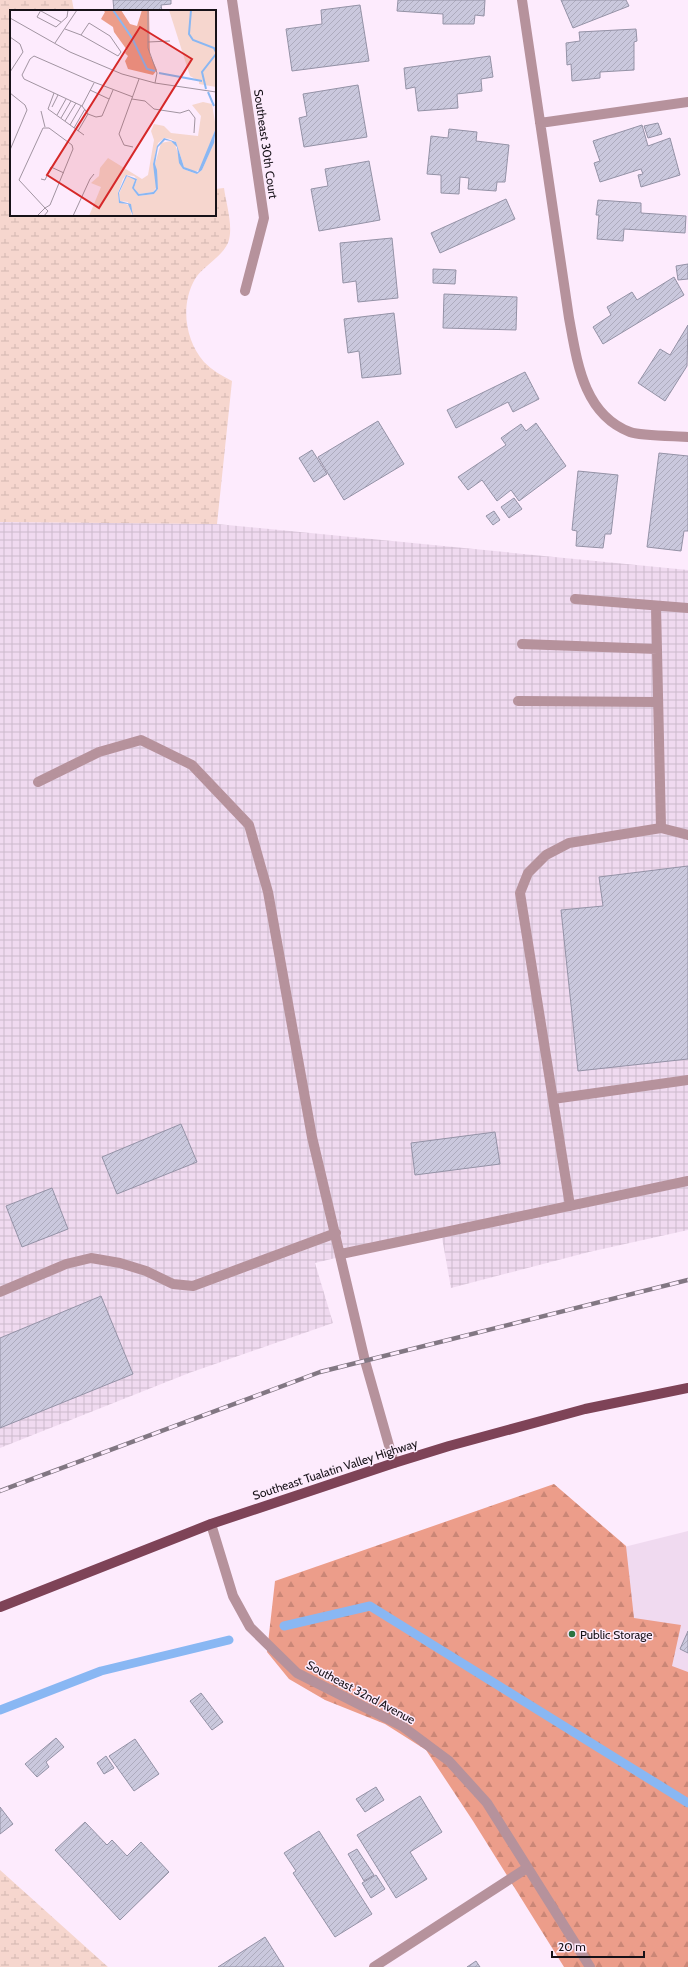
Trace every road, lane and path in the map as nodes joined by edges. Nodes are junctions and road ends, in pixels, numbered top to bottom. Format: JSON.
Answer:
{"nodes":[{"id":1,"x":232,"y":0,"type":"edge"},
{"id":2,"x":522,"y":0,"type":"edge"},
{"id":3,"x":688,"y":102,"type":"edge"},
{"id":4,"x":540,"y":122,"type":"junction"},
{"id":5,"x":245,"y":290,"type":"dead end"},
{"id":6,"x":688,"y":437,"type":"edge"},
{"id":7,"x":575,"y":599,"type":"dead end"},
{"id":8,"x":656,"y":606,"type":"junction"},
{"id":9,"x":688,"y":608,"type":"edge"},
{"id":10,"x":522,"y":644,"type":"dead end"},
{"id":11,"x":657,"y":649,"type":"junction"},
{"id":12,"x":518,"y":701,"type":"dead end"},
{"id":13,"x":658,"y":702,"type":"junction"},
{"id":14,"x":38,"y":782,"type":"dead end"},
{"id":15,"x":661,"y":828,"type":"junction"},
{"id":16,"x":688,"y":835,"type":"edge"},
{"id":17,"x":688,"y":1080,"type":"edge"},
{"id":18,"x":553,"y":1099,"type":"junction"},
{"id":19,"x":688,"y":1181,"type":"edge"},
{"id":20,"x":570,"y":1206,"type":"junction"},
{"id":21,"x":336,"y":1233,"type":"junction"},
{"id":22,"x":341,"y":1254,"type":"junction"},
{"id":23,"x":0,"y":1292,"type":"edge"},
{"id":24,"x":688,"y":1388,"type":"edge"},
{"id":25,"x":394,"y":1463,"type":"junction"},
{"id":26,"x":211,"y":1524,"type":"junction"},
{"id":27,"x":0,"y":1607,"type":"edge"},
{"id":28,"x":527,"y":1868,"type":"junction"},
{"id":29,"x":374,"y":1967,"type":"edge"},
{"id":30,"x":590,"y":1967,"type":"edge"}],
"edges":[{"from":1,"to":5,"type":"street","name":"Southeast 30th Court"},
{"from":2,"to":4,"type":"street"},
{"from":3,"to":4,"type":"street"},
{"from":4,"to":6,"type":"street"},
{"from":7,"to":8,"type":"street"},
{"from":8,"to":9,"type":"street"},
{"from":8,"to":11,"type":"street"},
{"from":10,"to":11,"type":"street"},
{"from":11,"to":13,"type":"street"},
{"from":12,"to":13,"type":"street"},
{"from":13,"to":15,"type":"street"},
{"from":14,"to":21,"type":"street"},
{"from":15,"to":16,"type":"street"},
{"from":15,"to":18,"type":"street"},
{"from":17,"to":18,"type":"street"},
{"from":18,"to":20,"type":"street"},
{"from":19,"to":20,"type":"street"},
{"from":20,"to":22,"type":"street"},
{"from":21,"to":22,"type":"street"},
{"from":21,"to":23,"type":"street"},
{"from":22,"to":25,"type":"street"},
{"from":24,"to":25,"type":"main road","name":"Southeast Tualatin Valley Highway"},
{"from":25,"to":26,"type":"main road","name":"Southeast Tualatin Valley Highway"},
{"from":26,"to":27,"type":"main road","name":"Southeast Tualatin Valley Highway"},
{"from":26,"to":28,"type":"street","name":"Southeast 32nd Avenue"},
{"from":28,"to":29,"type":"street"},
{"from":28,"to":30,"type":"street","name":"Southeast 32nd Avenue"}]}
